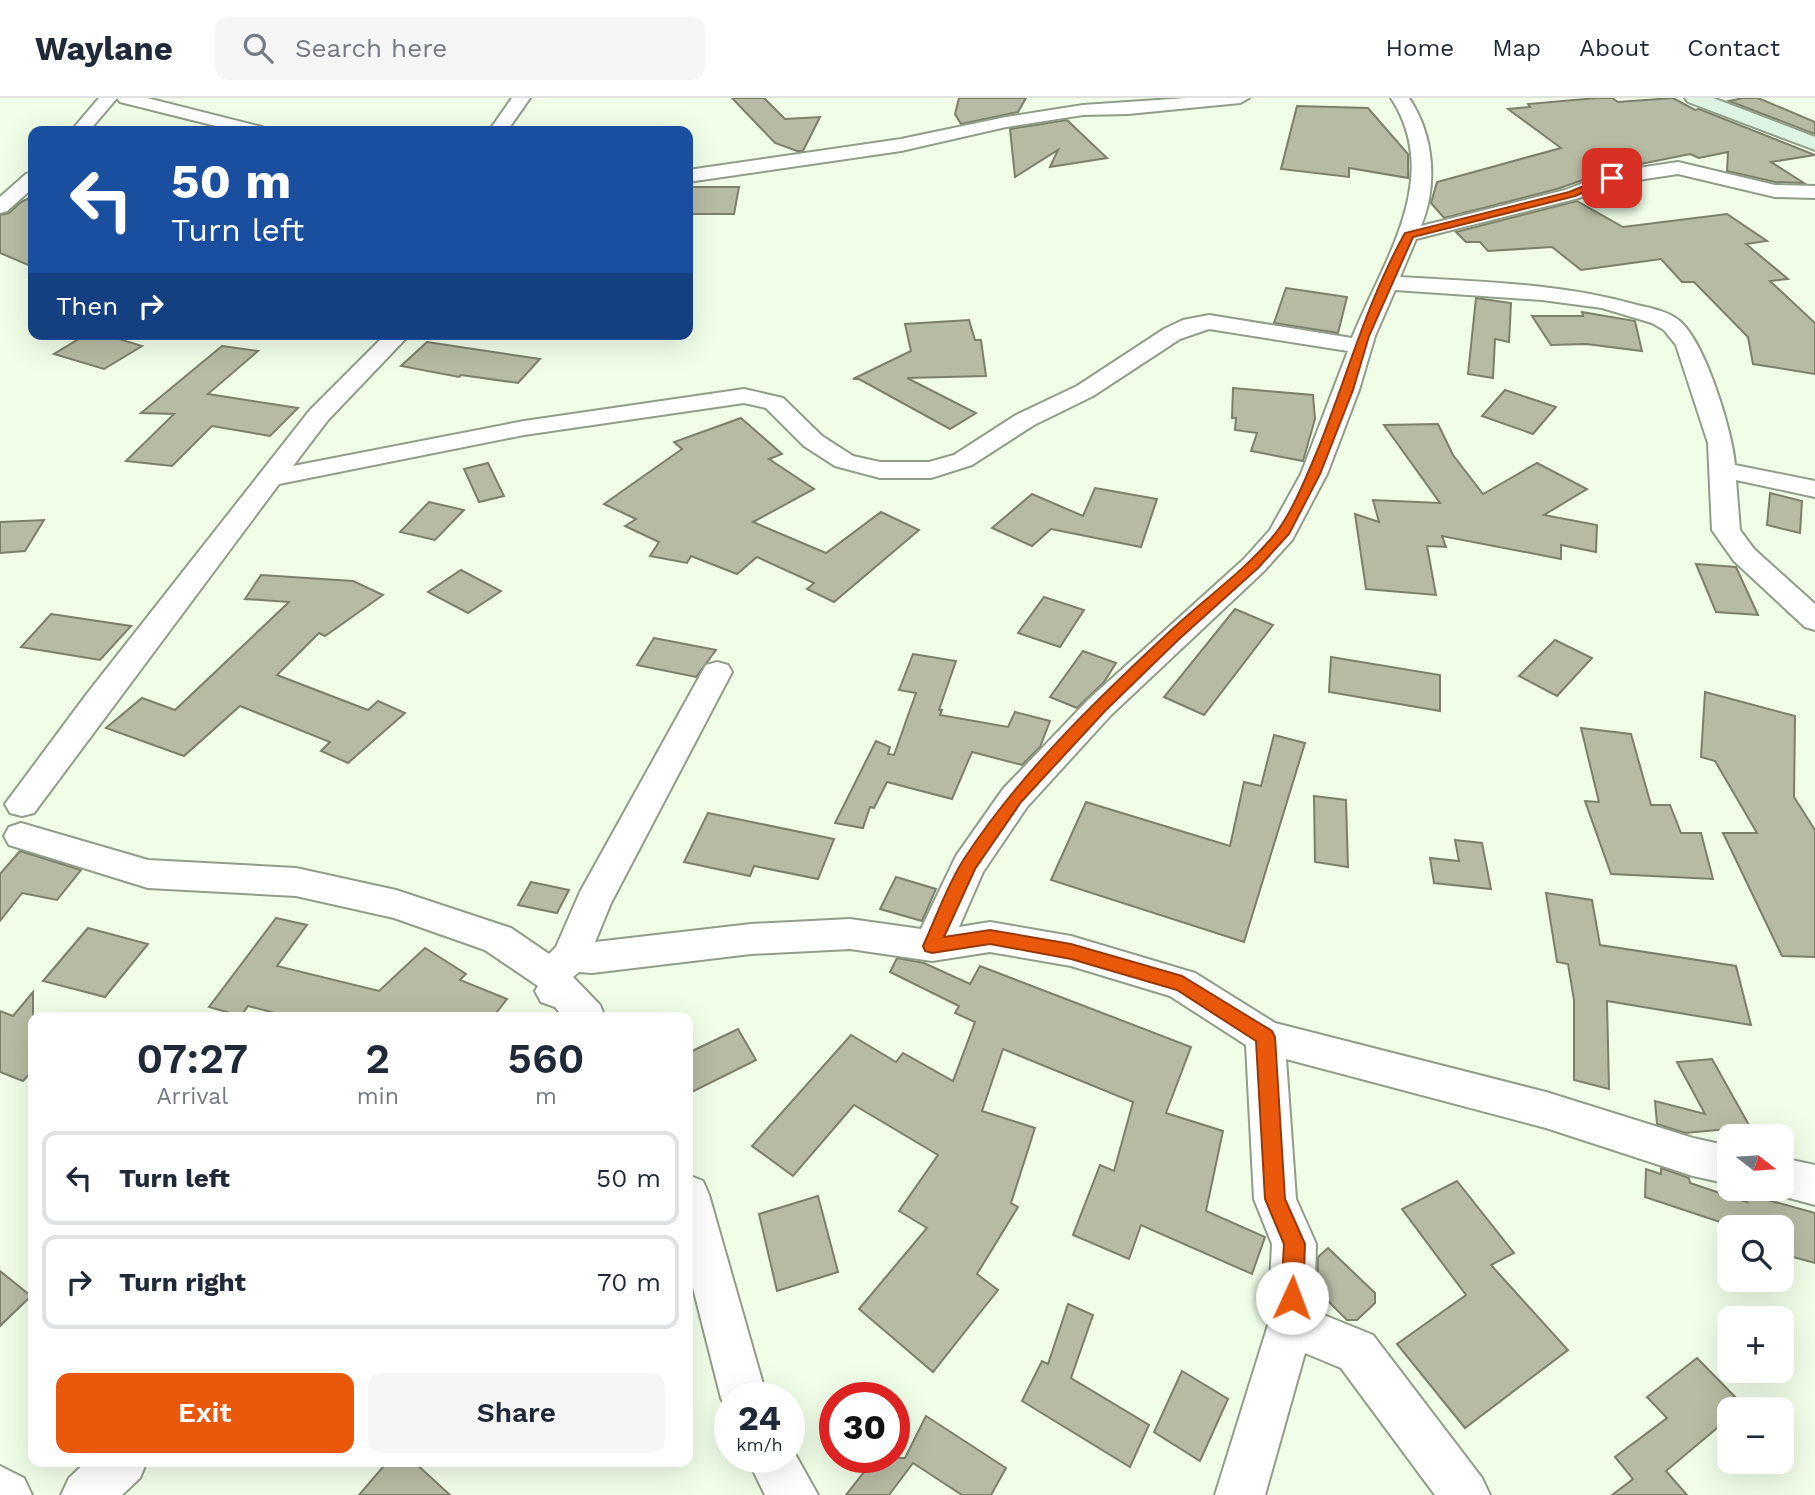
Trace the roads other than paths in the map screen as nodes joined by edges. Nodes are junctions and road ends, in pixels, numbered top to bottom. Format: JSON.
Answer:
{"nodes":[{"id":1,"x":108,"y":98,"type":"edge"},
{"id":2,"x":126,"y":98,"type":"edge"},
{"id":3,"x":521,"y":98,"type":"edge"},
{"id":4,"x":1063,"y":98,"type":"edge"},
{"id":5,"x":1240,"y":98,"type":"edge"},
{"id":6,"x":1400,"y":98,"type":"edge"},
{"id":7,"x":1695,"y":98,"type":"edge"},
{"id":8,"x":1083,"y":110,"type":"junction"},
{"id":9,"x":84,"y":126,"type":"edge"},
{"id":10,"x":236,"y":126,"type":"edge"},
{"id":11,"x":501,"y":126,"type":"edge"},
{"id":12,"x":1815,"y":144,"type":"edge"},
{"id":13,"x":693,"y":175,"type":"edge"},
{"id":14,"x":28,"y":182,"type":"edge"},
{"id":15,"x":1815,"y":192,"type":"edge"},
{"id":16,"x":0,"y":207,"type":"edge"},
{"id":17,"x":1409,"y":235,"type":"junction"},
{"id":18,"x":1387,"y":283,"type":"junction"},
{"id":19,"x":393,"y":340,"type":"edge"},
{"id":20,"x":1360,"y":346,"type":"junction"},
{"id":21,"x":1723,"y":470,"type":"junction"},
{"id":22,"x":271,"y":478,"type":"junction"},
{"id":23,"x":1815,"y":489,"type":"edge"},
{"id":24,"x":1815,"y":620,"type":"edge"},
{"id":25,"x":717,"y":672,"type":"dead end"},
{"id":26,"x":11,"y":823,"type":"edge"},
{"id":27,"x":932,"y":946,"type":"junction"},
{"id":28,"x":555,"y":985,"type":"edge"},
{"id":29,"x":582,"y":1012,"type":"edge"},
{"id":30,"x":1265,"y":1037,"type":"junction"},
{"id":31,"x":1717,"y":1162,"type":"edge"},
{"id":32,"x":1794,"y":1181,"type":"edge"},
{"id":33,"x":1815,"y":1185,"type":"edge"},
{"id":34,"x":693,"y":1212,"type":"edge"},
{"id":35,"x":1291,"y":1325,"type":"junction"},
{"id":36,"x":740,"y":1382,"type":"edge"},
{"id":37,"x":116,"y":1467,"type":"edge"},
{"id":38,"x":780,"y":1473,"type":"edge"},
{"id":39,"x":0,"y":1490,"type":"edge"},
{"id":40,"x":7,"y":1495,"type":"edge"},
{"id":41,"x":86,"y":1495,"type":"edge"},
{"id":42,"x":793,"y":1495,"type":"edge"},
{"id":43,"x":1240,"y":1495,"type":"edge"},
{"id":44,"x":1465,"y":1495,"type":"edge"}],
"edges":[{"from":1,"to":9,"type":"street"},
{"from":2,"to":10,"type":"street"},
{"from":3,"to":11,"type":"street"},
{"from":4,"to":8,"type":"street"},
{"from":5,"to":8,"type":"street"},
{"from":6,"to":17,"type":"street"},
{"from":7,"to":12,"type":"main road"},
{"from":8,"to":13,"type":"street"},
{"from":14,"to":16,"type":"street"},
{"from":15,"to":17,"type":"street"},
{"from":17,"to":18,"type":"street"},
{"from":18,"to":20,"type":"street"},
{"from":18,"to":21,"type":"street"},
{"from":19,"to":22,"type":"street"},
{"from":20,"to":22,"type":"street"},
{"from":20,"to":27,"type":"street"},
{"from":21,"to":23,"type":"street"},
{"from":21,"to":24,"type":"street"},
{"from":22,"to":26,"type":"street"},
{"from":25,"to":28,"type":"street"},
{"from":26,"to":28,"type":"street"},
{"from":27,"to":28,"type":"street"},
{"from":27,"to":30,"type":"street"},
{"from":28,"to":29,"type":"street"},
{"from":30,"to":31,"type":"street"},
{"from":30,"to":35,"type":"street"},
{"from":32,"to":33,"type":"street"},
{"from":34,"to":36,"type":"street"},
{"from":35,"to":43,"type":"street"},
{"from":35,"to":44,"type":"street"},
{"from":37,"to":41,"type":"street"},
{"from":38,"to":42,"type":"street"},
{"from":39,"to":40,"type":"street"}]}
